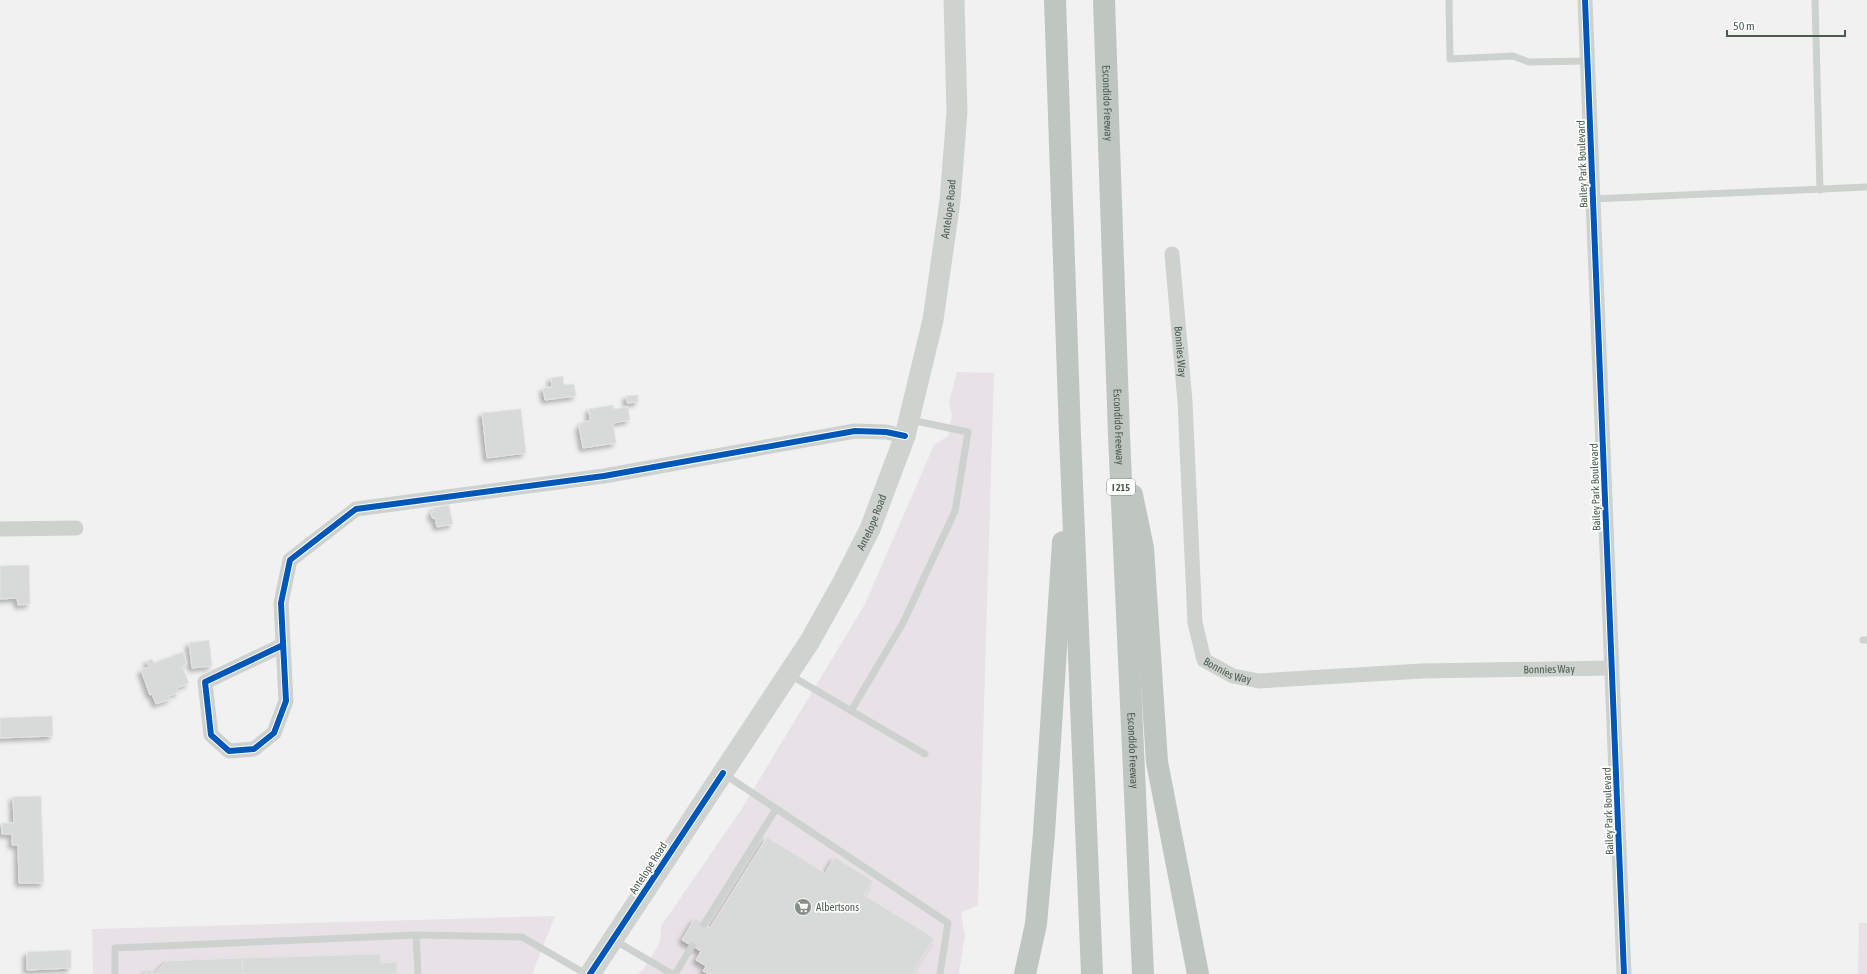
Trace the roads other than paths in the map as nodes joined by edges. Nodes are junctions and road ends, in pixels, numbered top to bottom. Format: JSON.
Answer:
{"nodes":[{"id":1,"x":954,"y":0,"type":"edge"},
{"id":2,"x":1055,"y":0,"type":"edge"},
{"id":3,"x":1104,"y":0,"type":"edge"},
{"id":4,"x":1449,"y":0,"type":"edge"},
{"id":5,"x":1585,"y":0,"type":"edge"},
{"id":6,"x":1815,"y":0,"type":"edge"},
{"id":7,"x":1588,"y":61,"type":"junction"},
{"id":8,"x":1867,"y":187,"type":"edge"},
{"id":9,"x":1820,"y":190,"type":"junction"},
{"id":10,"x":1593,"y":199,"type":"junction"},
{"id":11,"x":1172,"y":254,"type":"dead end"},
{"id":12,"x":907,"y":427,"type":"junction"},
{"id":13,"x":1070,"y":435,"type":"junction"},
{"id":14,"x":1119,"y":435,"type":"junction"},
{"id":15,"x":76,"y":528,"type":"dead end"},
{"id":16,"x":0,"y":529,"type":"edge"},
{"id":17,"x":283,"y":645,"type":"junction"},
{"id":18,"x":1612,"y":668,"type":"junction"},
{"id":19,"x":788,"y":674,"type":"junction"},
{"id":20,"x":851,"y":711,"type":"junction"},
{"id":21,"x":925,"y":754,"type":"dead end"},
{"id":22,"x":723,"y":773,"type":"junction"},
{"id":23,"x":776,"y":808,"type":"junction"},
{"id":24,"x":704,"y":924,"type":"dead end"},
{"id":25,"x":1036,"y":924,"type":"junction"},
{"id":26,"x":416,"y":935,"type":"junction"},
{"id":27,"x":613,"y":940,"type":"junction"},
{"id":28,"x":692,"y":946,"type":"dead end"},
{"id":29,"x":115,"y":974,"type":"edge"},
{"id":30,"x":418,"y":974,"type":"edge"},
{"id":31,"x":586,"y":974,"type":"edge"},
{"id":32,"x":590,"y":974,"type":"edge"},
{"id":33,"x":674,"y":974,"type":"edge"},
{"id":34,"x":940,"y":974,"type":"edge"},
{"id":35,"x":1025,"y":974,"type":"edge"},
{"id":36,"x":1039,"y":974,"type":"edge"},
{"id":37,"x":1092,"y":974,"type":"edge"},
{"id":38,"x":1143,"y":974,"type":"edge"},
{"id":39,"x":1198,"y":974,"type":"edge"},
{"id":40,"x":1624,"y":974,"type":"edge"}],
"edges":[{"from":1,"to":12,"type":"main road","name":"Antelope Road"},
{"from":2,"to":13,"type":"highway"},
{"from":3,"to":14,"type":"highway","name":"Escondido Freeway","number":"I 215"},
{"from":4,"to":7,"type":"lane"},
{"from":5,"to":7,"type":"street","name":"Bailey Park Boulevard"},
{"from":6,"to":9,"type":"lane"},
{"from":7,"to":10,"type":"street","name":"Bailey Park Boulevard"},
{"from":8,"to":9,"type":"lane"},
{"from":9,"to":10,"type":"lane"},
{"from":10,"to":18,"type":"street","name":"Bailey Park Boulevard"},
{"from":11,"to":18,"type":"street","name":"Bonnies Way"},
{"from":12,"to":17,"type":"street"},
{"from":12,"to":19,"type":"main road","name":"Antelope Road"},
{"from":12,"to":20,"type":"lane"},
{"from":13,"to":25,"type":"highway"},
{"from":13,"to":37,"type":"highway"},
{"from":14,"to":38,"type":"highway","name":"Escondido Freeway","number":"I 215"},
{"from":14,"to":39,"type":"highway"},
{"from":15,"to":16,"type":"street"},
{"from":17,"to":17,"type":"street"},
{"from":18,"to":40,"type":"street","name":"Bailey Park Boulevard"},
{"from":19,"to":20,"type":"lane"},
{"from":19,"to":22,"type":"main road","name":"Antelope Road"},
{"from":20,"to":21,"type":"lane"},
{"from":22,"to":23,"type":"lane"},
{"from":22,"to":27,"type":"main road","name":"Antelope Road"},
{"from":23,"to":24,"type":"lane"},
{"from":23,"to":34,"type":"lane"},
{"from":25,"to":35,"type":"highway"},
{"from":25,"to":36,"type":"highway"},
{"from":26,"to":29,"type":"lane"},
{"from":26,"to":30,"type":"lane"},
{"from":26,"to":31,"type":"lane"},
{"from":27,"to":32,"type":"main road","name":"Antelope Road"},
{"from":27,"to":33,"type":"lane"},
{"from":28,"to":33,"type":"lane"}]}
